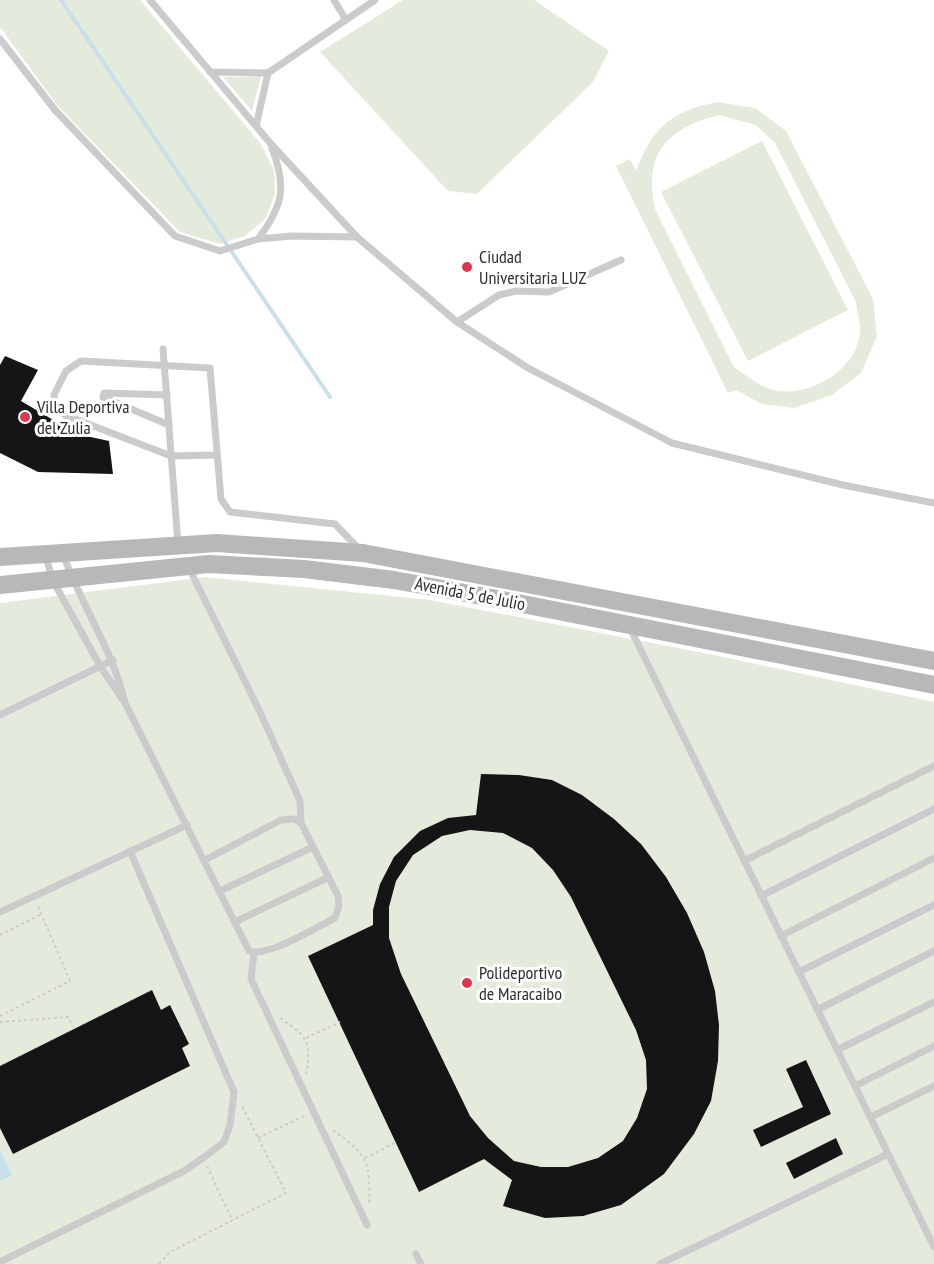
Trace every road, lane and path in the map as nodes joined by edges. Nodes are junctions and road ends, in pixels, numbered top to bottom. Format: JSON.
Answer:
{"nodes":[{"id":1,"x":150,"y":0,"type":"edge"},
{"id":2,"x":334,"y":0,"type":"edge"},
{"id":3,"x":375,"y":0,"type":"edge"},
{"id":4,"x":346,"y":20,"type":"junction"},
{"id":5,"x":0,"y":39,"type":"edge"},
{"id":6,"x":210,"y":72,"type":"junction"},
{"id":7,"x":268,"y":73,"type":"junction"},
{"id":8,"x":256,"y":126,"type":"junction"},
{"id":9,"x":271,"y":144,"type":"junction"},
{"id":10,"x":357,"y":237,"type":"junction"},
{"id":11,"x":258,"y":239,"type":"junction"},
{"id":12,"x":621,"y":260,"type":"dead end"},
{"id":13,"x":457,"y":322,"type":"junction"},
{"id":14,"x":163,"y":349,"type":"dead end"},
{"id":15,"x":165,"y":366,"type":"junction"},
{"id":16,"x":167,"y":395,"type":"junction"},
{"id":17,"x":169,"y":425,"type":"junction"},
{"id":18,"x":217,"y":455,"type":"junction"},
{"id":19,"x":171,"y":456,"type":"junction"},
{"id":20,"x":934,"y":503,"type":"edge"},
{"id":21,"x":178,"y":545,"type":"junction"},
{"id":22,"x":54,"y":553,"type":"junction"},
{"id":23,"x":363,"y":553,"type":"junction"},
{"id":24,"x":0,"y":557,"type":"edge"},
{"id":25,"x":188,"y":566,"type":"junction"},
{"id":26,"x":71,"y":577,"type":"junction"},
{"id":27,"x":52,"y":579,"type":"junction"},
{"id":28,"x":0,"y":585,"type":"edge"},
{"id":29,"x":635,"y":603,"type":"junction"},
{"id":30,"x":628,"y":626,"type":"junction"},
{"id":31,"x":113,"y":660,"type":"junction"},
{"id":32,"x":934,"y":661,"type":"edge"},
{"id":33,"x":100,"y":666,"type":"junction"},
{"id":34,"x":934,"y":685,"type":"edge"},
{"id":35,"x":125,"y":703,"type":"junction"},
{"id":36,"x":0,"y":715,"type":"edge"},
{"id":37,"x":934,"y":766,"type":"edge"},
{"id":38,"x":934,"y":809,"type":"edge"},
{"id":39,"x":301,"y":823,"type":"junction"},
{"id":40,"x":187,"y":825,"type":"junction"},
{"id":41,"x":313,"y":846,"type":"junction"},
{"id":42,"x":130,"y":851,"type":"junction"},
{"id":43,"x":934,"y":858,"type":"edge"},
{"id":44,"x":205,"y":860,"type":"junction"},
{"id":45,"x":744,"y":861,"type":"junction"},
{"id":46,"x":329,"y":877,"type":"junction"},
{"id":47,"x":220,"y":891,"type":"junction"},
{"id":48,"x":34,"y":896,"type":"junction"},
{"id":49,"x":761,"y":896,"type":"junction"},
{"id":50,"x":934,"y":905,"type":"edge"},
{"id":51,"x":0,"y":912,"type":"edge"},
{"id":52,"x":40,"y":915,"type":"junction"},
{"id":53,"x":235,"y":922,"type":"junction"},
{"id":54,"x":0,"y":935,"type":"edge"},
{"id":55,"x":781,"y":936,"type":"junction"},
{"id":56,"x":934,"y":951,"type":"edge"},
{"id":57,"x":254,"y":953,"type":"junction"},
{"id":58,"x":799,"y":972,"type":"junction"},
{"id":59,"x":934,"y":1002,"type":"edge"},
{"id":60,"x":264,"y":1007,"type":"junction"},
{"id":61,"x":817,"y":1010,"type":"junction"},
{"id":62,"x":0,"y":1016,"type":"edge"},
{"id":63,"x":0,"y":1022,"type":"edge"},
{"id":64,"x":340,"y":1022,"type":"dead end"},
{"id":65,"x":73,"y":1027,"type":"dead end"},
{"id":66,"x":306,"y":1038,"type":"junction"},
{"id":67,"x":934,"y":1046,"type":"edge"},
{"id":68,"x":837,"y":1050,"type":"junction"},
{"id":69,"x":855,"y":1086,"type":"junction"},
{"id":70,"x":934,"y":1086,"type":"edge"},
{"id":71,"x":303,"y":1091,"type":"junction"},
{"id":72,"x":234,"y":1092,"type":"junction"},
{"id":73,"x":314,"y":1115,"type":"junction"},
{"id":74,"x":871,"y":1117,"type":"junction"},
{"id":75,"x":258,"y":1138,"type":"junction"},
{"id":76,"x":396,"y":1142,"type":"dead end"},
{"id":77,"x":888,"y":1154,"type":"junction"},
{"id":78,"x":203,"y":1158,"type":"junction"},
{"id":79,"x":365,"y":1158,"type":"junction"},
{"id":80,"x":232,"y":1220,"type":"junction"},
{"id":81,"x":367,"y":1225,"type":"joint"},
{"id":82,"x":934,"y":1247,"type":"edge"},
{"id":83,"x":416,"y":1254,"type":"dead end"},
{"id":84,"x":0,"y":1262,"type":"edge"},
{"id":85,"x":159,"y":1264,"type":"edge"},
{"id":86,"x":421,"y":1264,"type":"edge"},
{"id":87,"x":660,"y":1264,"type":"edge"}],
"edges":[{"from":1,"to":6,"type":"lane"},
{"from":2,"to":4,"type":"lane"},
{"from":3,"to":4,"type":"lane"},
{"from":4,"to":7,"type":"lane"},
{"from":5,"to":11,"type":"lane"},
{"from":6,"to":7,"type":"lane"},
{"from":6,"to":8,"type":"lane"},
{"from":7,"to":8,"type":"lane"},
{"from":8,"to":9,"type":"lane"},
{"from":9,"to":10,"type":"lane"},
{"from":9,"to":11,"type":"lane"},
{"from":10,"to":11,"type":"lane"},
{"from":10,"to":13,"type":"lane"},
{"from":12,"to":13,"type":"lane"},
{"from":13,"to":20,"type":"lane"},
{"from":14,"to":15,"type":"lane"},
{"from":15,"to":16,"type":"lane"},
{"from":15,"to":18,"type":"lane"},
{"from":15,"to":19,"type":"lane"},
{"from":16,"to":17,"type":"lane"},
{"from":16,"to":17,"type":"lane"},
{"from":17,"to":19,"type":"lane"},
{"from":18,"to":19,"type":"lane"},
{"from":18,"to":23,"type":"lane"},
{"from":19,"to":21,"type":"lane"},
{"from":21,"to":22,"type":"main road","name":"Avenida 5 de Julio"},
{"from":21,"to":23,"type":"main road","name":"Avenida 5 de Julio"},
{"from":22,"to":24,"type":"main road","name":"Avenida 5 de Julio"},
{"from":22,"to":26,"type":"lane"},
{"from":22,"to":27,"type":"lane"},
{"from":23,"to":29,"type":"main road","name":"Avenida 5 de Julio"},
{"from":25,"to":26,"type":"main road","name":"Avenida 5 de Julio"},
{"from":25,"to":30,"type":"main road","name":"Avenida 5 de Julio"},
{"from":25,"to":39,"type":"lane"},
{"from":26,"to":27,"type":"main road","name":"Avenida 5 de Julio"},
{"from":26,"to":31,"type":"lane"},
{"from":27,"to":28,"type":"main road","name":"Avenida 5 de Julio"},
{"from":27,"to":33,"type":"lane"},
{"from":29,"to":30,"type":"main road"},
{"from":29,"to":32,"type":"main road","name":"Avenida 5 de Julio"},
{"from":30,"to":34,"type":"main road","name":"Avenida 5 de Julio"},
{"from":30,"to":45,"type":"lane"},
{"from":31,"to":33,"type":"lane"},
{"from":31,"to":35,"type":"lane"},
{"from":33,"to":35,"type":"lane"},
{"from":33,"to":36,"type":"lane"},
{"from":35,"to":40,"type":"lane"},
{"from":37,"to":45,"type":"lane"},
{"from":38,"to":49,"type":"lane"},
{"from":39,"to":41,"type":"lane"},
{"from":39,"to":44,"type":"lane"},
{"from":40,"to":42,"type":"lane"},
{"from":40,"to":44,"type":"lane"},
{"from":41,"to":46,"type":"lane"},
{"from":41,"to":47,"type":"lane"},
{"from":42,"to":48,"type":"lane"},
{"from":42,"to":72,"type":"lane"},
{"from":43,"to":55,"type":"lane"},
{"from":44,"to":47,"type":"lane"},
{"from":45,"to":49,"type":"lane"},
{"from":46,"to":53,"type":"lane"},
{"from":46,"to":57,"type":"lane"},
{"from":47,"to":53,"type":"lane"},
{"from":48,"to":51,"type":"lane"},
{"from":48,"to":52,"type":"path"},
{"from":49,"to":55,"type":"lane"},
{"from":50,"to":58,"type":"lane"},
{"from":52,"to":54,"type":"path"},
{"from":52,"to":62,"type":"path"},
{"from":53,"to":57,"type":"lane"},
{"from":55,"to":58,"type":"lane"},
{"from":56,"to":61,"type":"lane"},
{"from":57,"to":60,"type":"lane"},
{"from":58,"to":61,"type":"lane"},
{"from":59,"to":68,"type":"lane"},
{"from":60,"to":66,"type":"path"},
{"from":60,"to":71,"type":"lane"},
{"from":61,"to":68,"type":"lane"},
{"from":63,"to":65,"type":"path"},
{"from":64,"to":66,"type":"path"},
{"from":66,"to":71,"type":"path"},
{"from":67,"to":69,"type":"lane"},
{"from":68,"to":69,"type":"lane"},
{"from":69,"to":74,"type":"lane"},
{"from":70,"to":74,"type":"lane"},
{"from":71,"to":73,"type":"lane"},
{"from":72,"to":75,"type":"path"},
{"from":72,"to":78,"type":"lane"},
{"from":73,"to":75,"type":"path"},
{"from":73,"to":79,"type":"path"},
{"from":73,"to":81,"type":"lane"},
{"from":74,"to":77,"type":"lane"},
{"from":75,"to":80,"type":"path"},
{"from":76,"to":79,"type":"path"},
{"from":77,"to":82,"type":"lane"},
{"from":77,"to":87,"type":"lane"},
{"from":78,"to":80,"type":"path"},
{"from":78,"to":84,"type":"lane"},
{"from":79,"to":81,"type":"path"},
{"from":80,"to":85,"type":"path"},
{"from":83,"to":86,"type":"lane"}]}
